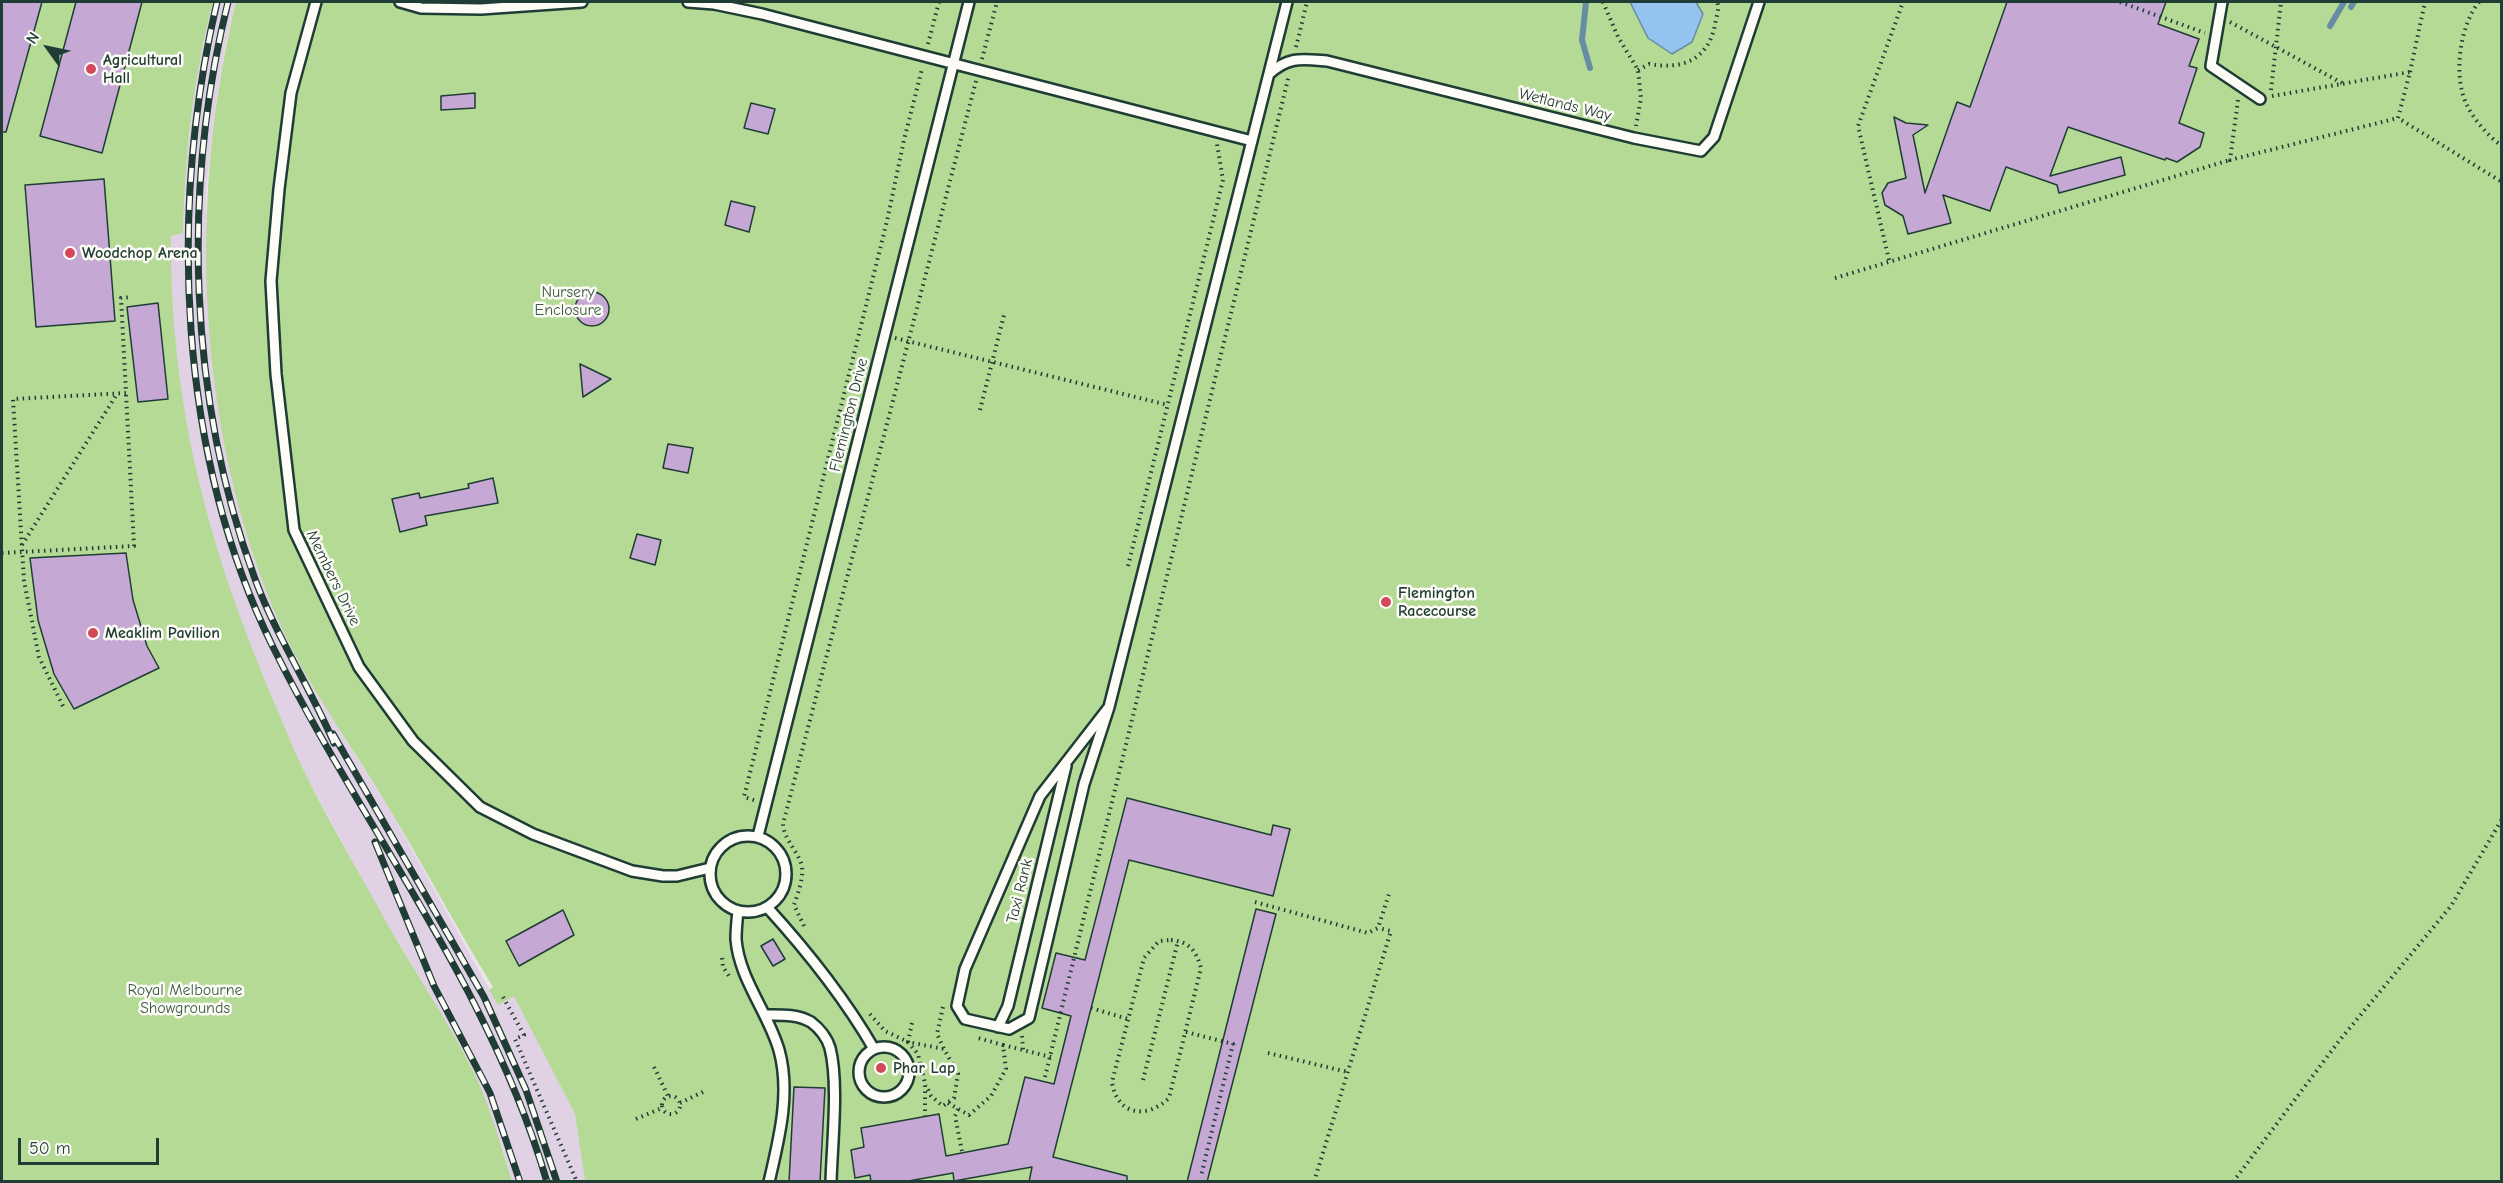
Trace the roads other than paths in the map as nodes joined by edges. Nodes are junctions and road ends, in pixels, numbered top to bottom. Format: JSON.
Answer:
{"nodes":[{"id":1,"x":316,"y":2,"type":"edge"},
{"id":2,"x":400,"y":2,"type":"edge"},
{"id":3,"x":582,"y":2,"type":"edge"},
{"id":4,"x":688,"y":2,"type":"edge"},
{"id":5,"x":969,"y":2,"type":"edge"},
{"id":6,"x":1287,"y":2,"type":"edge"},
{"id":7,"x":1759,"y":2,"type":"edge"},
{"id":8,"x":2222,"y":2,"type":"edge"},
{"id":9,"x":468,"y":5,"type":"edge"},
{"id":10,"x":953,"y":65,"type":"junction"},
{"id":11,"x":1269,"y":74,"type":"junction"},
{"id":12,"x":2260,"y":99,"type":"dead end"},
{"id":13,"x":1252,"y":141,"type":"junction"},
{"id":14,"x":1109,"y":707,"type":"junction"},
{"id":15,"x":1067,"y":761,"type":"junction"},
{"id":16,"x":758,"y":836,"type":"junction"},
{"id":17,"x":710,"y":868,"type":"junction"},
{"id":18,"x":767,"y":907,"type":"junction"},
{"id":19,"x":738,"y":911,"type":"junction"},
{"id":20,"x":766,"y":1014,"type":"junction"},
{"id":21,"x":998,"y":1027,"type":"junction"},
{"id":22,"x":874,"y":1049,"type":"junction"},
{"id":23,"x":769,"y":1182,"type":"edge"},
{"id":24,"x":831,"y":1182,"type":"edge"}],
"edges":[{"from":1,"to":17,"type":"lane","name":"Members Drive"},
{"from":2,"to":9,"type":"lane"},
{"from":3,"to":9,"type":"lane"},
{"from":4,"to":10,"type":"lane"},
{"from":5,"to":10,"type":"lane","name":"Flemington Drive"},
{"from":6,"to":11,"type":"lane"},
{"from":7,"to":11,"type":"lane","name":"Wetlands Way"},
{"from":8,"to":12,"type":"lane"},
{"from":10,"to":13,"type":"lane"},
{"from":10,"to":16,"type":"lane","name":"Flemington Drive"},
{"from":11,"to":13,"type":"lane"},
{"from":13,"to":14,"type":"lane"},
{"from":14,"to":15,"type":"lane"},
{"from":14,"to":21,"type":"lane"},
{"from":15,"to":21,"type":"lane","name":"Taxi Rank"},
{"from":15,"to":21,"type":"lane"},
{"from":16,"to":17,"type":"lane"},
{"from":16,"to":18,"type":"lane"},
{"from":17,"to":19,"type":"lane"},
{"from":18,"to":19,"type":"lane"},
{"from":18,"to":22,"type":"lane"},
{"from":19,"to":20,"type":"lane"},
{"from":20,"to":23,"type":"lane"},
{"from":20,"to":24,"type":"lane"},
{"from":22,"to":22,"type":"lane"}]}
